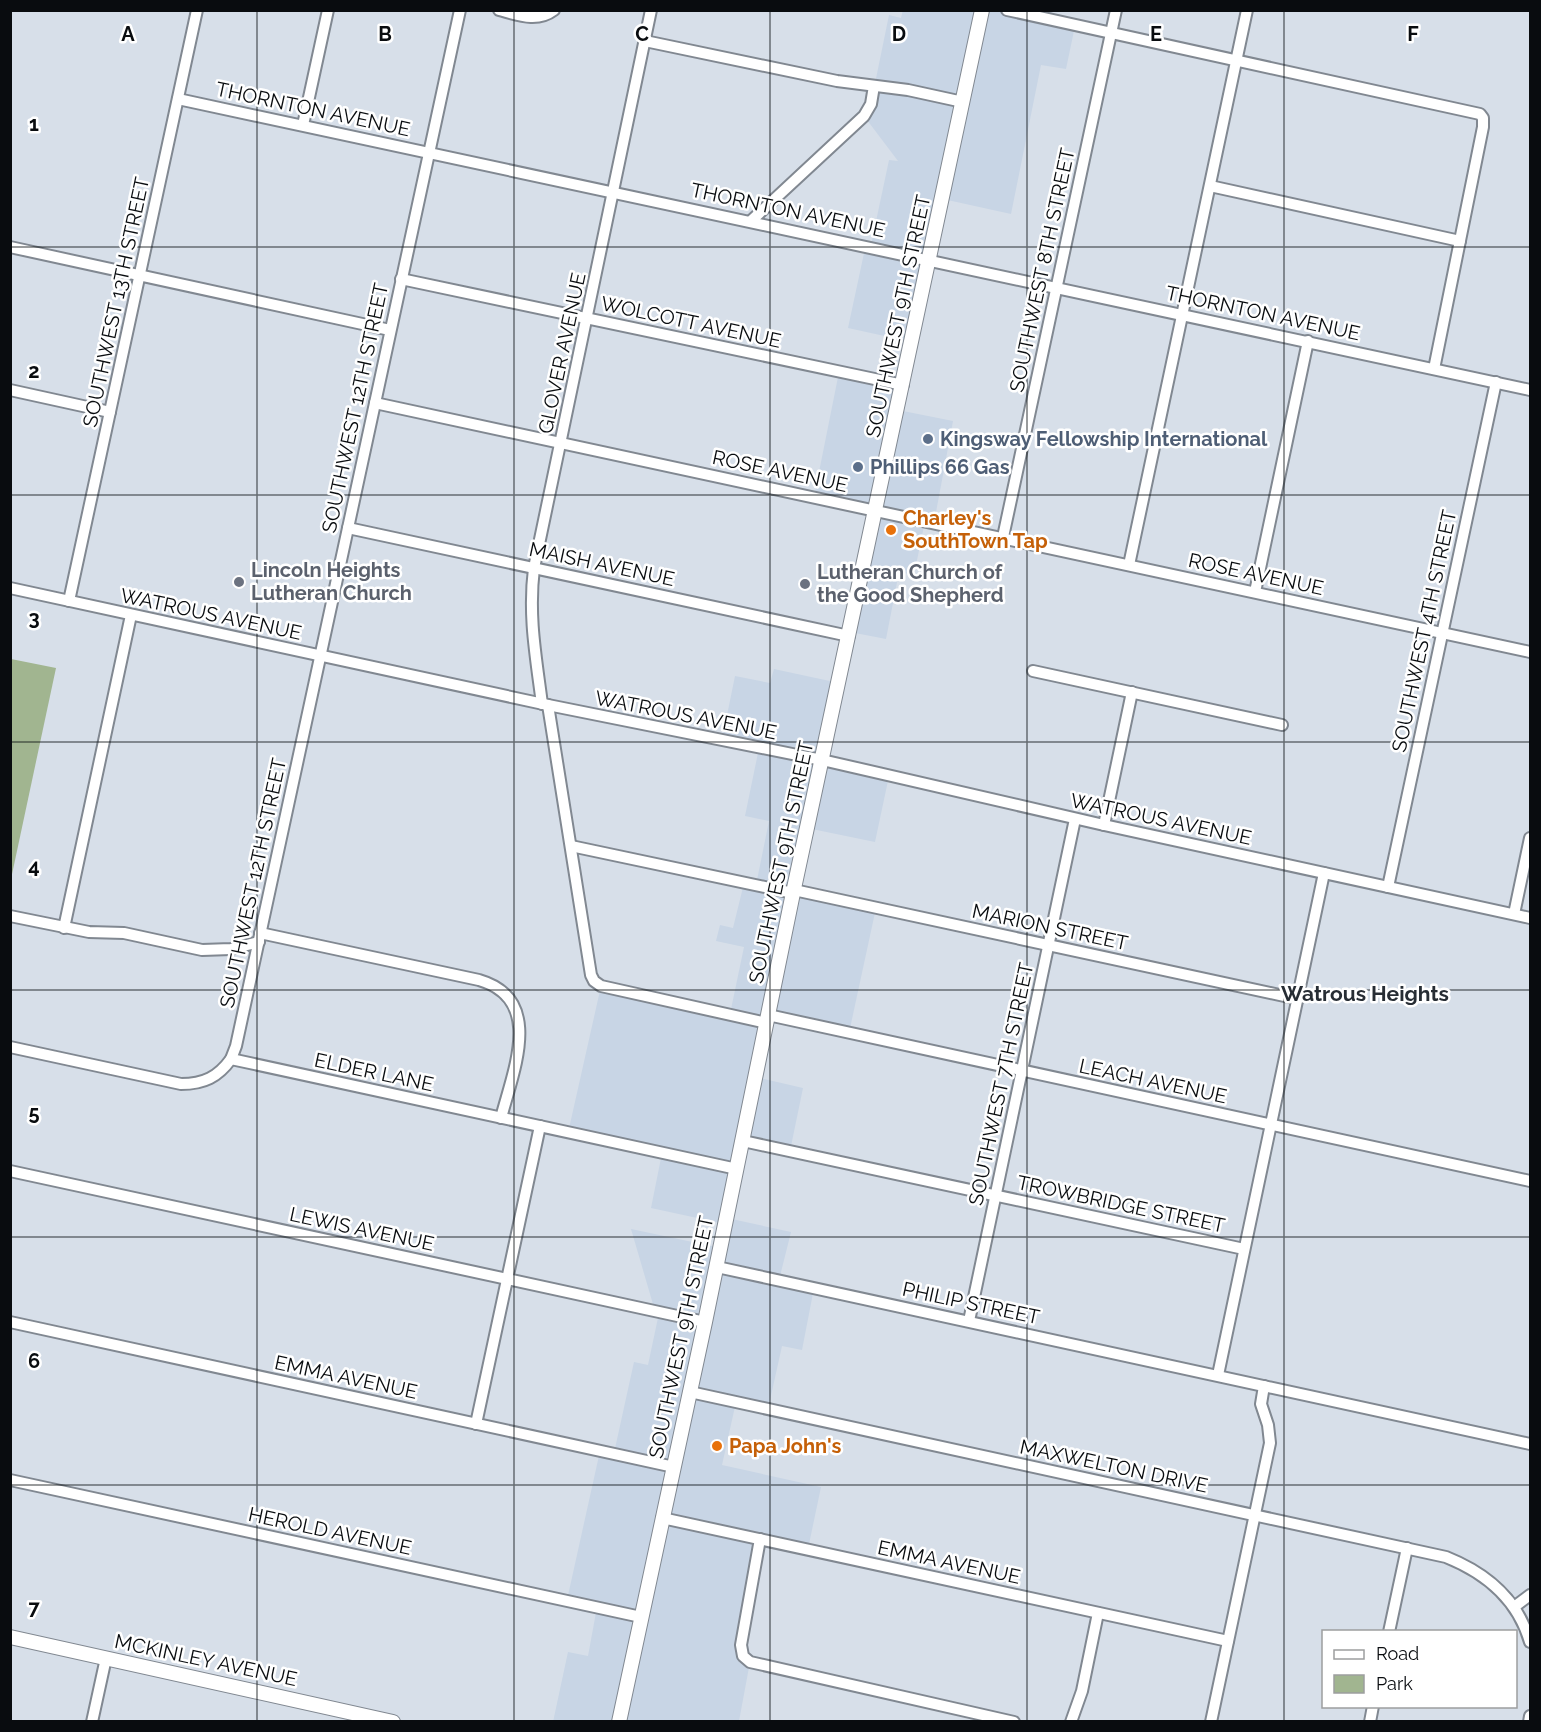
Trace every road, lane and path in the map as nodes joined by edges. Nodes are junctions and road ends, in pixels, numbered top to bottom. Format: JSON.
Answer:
{"nodes":[{"id":1,"x":198,"y":10,"type":"edge"},
{"id":2,"x":328,"y":10,"type":"edge"},
{"id":3,"x":460,"y":10,"type":"edge"},
{"id":4,"x":499,"y":10,"type":"edge"},
{"id":5,"x":554,"y":10,"type":"edge"},
{"id":6,"x":651,"y":10,"type":"edge"},
{"id":7,"x":982,"y":10,"type":"edge"},
{"id":8,"x":1007,"y":10,"type":"edge"},
{"id":9,"x":1116,"y":10,"type":"edge"},
{"id":10,"x":1247,"y":10,"type":"edge"},
{"id":11,"x":1111,"y":33,"type":"junction"},
{"id":12,"x":645,"y":40,"type":"junction"},
{"id":13,"x":1237,"y":61,"type":"junction"},
{"id":14,"x":874,"y":86,"type":"junction"},
{"id":15,"x":178,"y":99,"type":"junction"},
{"id":16,"x":963,"y":102,"type":"junction"},
{"id":17,"x":303,"y":125,"type":"junction"},
{"id":18,"x":429,"y":152,"type":"junction"},
{"id":19,"x":1210,"y":186,"type":"junction"},
{"id":20,"x":614,"y":193,"type":"junction"},
{"id":21,"x":752,"y":220,"type":"junction"},
{"id":22,"x":1460,"y":241,"type":"junction"},
{"id":23,"x":10,"y":247,"type":"edge"},
{"id":24,"x":930,"y":258,"type":"junction"},
{"id":25,"x":140,"y":276,"type":"junction"},
{"id":26,"x":402,"y":279,"type":"junction"},
{"id":27,"x":1057,"y":286,"type":"junction"},
{"id":28,"x":1182,"y":313,"type":"junction"},
{"id":29,"x":588,"y":318,"type":"junction"},
{"id":30,"x":390,"y":330,"type":"junction"},
{"id":31,"x":1308,"y":341,"type":"junction"},
{"id":32,"x":1434,"y":369,"type":"junction"},
{"id":33,"x":1496,"y":382,"type":"junction"},
{"id":34,"x":903,"y":386,"type":"junction"},
{"id":35,"x":10,"y":390,"type":"edge"},
{"id":36,"x":1530,"y":390,"type":"edge"},
{"id":37,"x":375,"y":404,"type":"junction"},
{"id":38,"x":110,"y":412,"type":"junction"},
{"id":39,"x":561,"y":444,"type":"junction"},
{"id":40,"x":876,"y":510,"type":"junction"},
{"id":41,"x":348,"y":528,"type":"junction"},
{"id":42,"x":1003,"y":537,"type":"junction"},
{"id":43,"x":1129,"y":565,"type":"junction"},
{"id":44,"x":534,"y":568,"type":"junction"},
{"id":45,"x":10,"y":588,"type":"edge"},
{"id":46,"x":1255,"y":592,"type":"junction"},
{"id":47,"x":69,"y":601,"type":"junction"},
{"id":48,"x":131,"y":615,"type":"junction"},
{"id":49,"x":1443,"y":633,"type":"junction"},
{"id":50,"x":849,"y":636,"type":"junction"},
{"id":51,"x":1530,"y":652,"type":"edge"},
{"id":52,"x":320,"y":656,"type":"junction"},
{"id":53,"x":1033,"y":670,"type":"dead end"},
{"id":54,"x":1132,"y":692,"type":"junction"},
{"id":55,"x":545,"y":705,"type":"junction"},
{"id":56,"x":1282,"y":724,"type":"dead end"},
{"id":57,"x":822,"y":760,"type":"junction"},
{"id":58,"x":1076,"y":819,"type":"junction"},
{"id":59,"x":1104,"y":825,"type":"junction"},
{"id":60,"x":1530,"y":838,"type":"edge"},
{"id":61,"x":571,"y":846,"type":"junction"},
{"id":62,"x":1324,"y":873,"type":"junction"},
{"id":63,"x":1388,"y":887,"type":"junction"},
{"id":64,"x":794,"y":892,"type":"junction"},
{"id":65,"x":1514,"y":914,"type":"junction"},
{"id":66,"x":10,"y":916,"type":"edge"},
{"id":67,"x":1530,"y":918,"type":"edge"},
{"id":68,"x":64,"y":927,"type":"junction"},
{"id":69,"x":260,"y":938,"type":"junction"},
{"id":70,"x":1049,"y":945,"type":"junction"},
{"id":71,"x":601,"y":986,"type":"joint"},
{"id":72,"x":1298,"y":999,"type":"junction"},
{"id":73,"x":767,"y":1019,"type":"junction"},
{"id":74,"x":10,"y":1047,"type":"edge"},
{"id":75,"x":231,"y":1059,"type":"junction"},
{"id":76,"x":1022,"y":1070,"type":"junction"},
{"id":77,"x":501,"y":1118,"type":"junction"},
{"id":78,"x":1271,"y":1125,"type":"junction"},
{"id":79,"x":540,"y":1126,"type":"junction"},
{"id":80,"x":743,"y":1141,"type":"junction"},
{"id":81,"x":737,"y":1169,"type":"junction"},
{"id":82,"x":10,"y":1171,"type":"edge"},
{"id":83,"x":1530,"y":1181,"type":"edge"},
{"id":84,"x":996,"y":1196,"type":"junction"},
{"id":85,"x":1244,"y":1249,"type":"junction"},
{"id":86,"x":717,"y":1267,"type":"junction"},
{"id":87,"x":507,"y":1279,"type":"junction"},
{"id":88,"x":969,"y":1321,"type":"junction"},
{"id":89,"x":10,"y":1322,"type":"edge"},
{"id":90,"x":705,"y":1322,"type":"junction"},
{"id":91,"x":1218,"y":1375,"type":"junction"},
{"id":92,"x":1264,"y":1386,"type":"junction"},
{"id":93,"x":690,"y":1392,"type":"junction"},
{"id":94,"x":476,"y":1424,"type":"junction"},
{"id":95,"x":1530,"y":1444,"type":"edge"},
{"id":96,"x":674,"y":1467,"type":"junction"},
{"id":97,"x":10,"y":1480,"type":"edge"},
{"id":98,"x":1255,"y":1515,"type":"junction"},
{"id":99,"x":662,"y":1518,"type":"junction"},
{"id":100,"x":760,"y":1539,"type":"junction"},
{"id":101,"x":1407,"y":1548,"type":"junction"},
{"id":102,"x":1530,"y":1595,"type":"edge"},
{"id":103,"x":1514,"y":1607,"type":"junction"},
{"id":104,"x":1098,"y":1612,"type":"junction"},
{"id":105,"x":641,"y":1617,"type":"junction"},
{"id":106,"x":1389,"y":1630,"type":"edge"},
{"id":107,"x":10,"y":1637,"type":"edge"},
{"id":108,"x":1228,"y":1641,"type":"junction"},
{"id":109,"x":1530,"y":1642,"type":"edge"},
{"id":110,"x":106,"y":1658,"type":"junction"},
{"id":111,"x":1530,"y":1716,"type":"edge"},
{"id":112,"x":356,"y":1717,"type":"edge"},
{"id":113,"x":92,"y":1722,"type":"edge"},
{"id":114,"x":393,"y":1722,"type":"edge"},
{"id":115,"x":619,"y":1722,"type":"edge"},
{"id":116,"x":1014,"y":1722,"type":"edge"},
{"id":117,"x":1071,"y":1722,"type":"edge"},
{"id":118,"x":1211,"y":1722,"type":"edge"},
{"id":119,"x":1529,"y":1722,"type":"edge"}],
"edges":[{"from":1,"to":15,"type":"street","name":"SOUTHWEST 13TH STREET"},
{"from":2,"to":17,"type":"street"},
{"from":3,"to":18,"type":"street","name":"SOUTHWEST 12TH STREET"},
{"from":4,"to":5,"type":"street"},
{"from":6,"to":12,"type":"street","name":"GLOVER AVENUE"},
{"from":7,"to":16,"type":"main road","name":"SOUTHWEST 9TH STREET"},
{"from":8,"to":11,"type":"street"},
{"from":9,"to":11,"type":"street","name":"SOUTHWEST 8TH STREET"},
{"from":10,"to":13,"type":"street"},
{"from":11,"to":13,"type":"street"},
{"from":11,"to":27,"type":"street","name":"SOUTHWEST 8TH STREET"},
{"from":12,"to":14,"type":"street"},
{"from":12,"to":20,"type":"street","name":"GLOVER AVENUE"},
{"from":13,"to":19,"type":"street"},
{"from":13,"to":22,"type":"street"},
{"from":14,"to":16,"type":"street"},
{"from":14,"to":21,"type":"street"},
{"from":15,"to":17,"type":"street","name":"THORNTON AVENUE"},
{"from":15,"to":25,"type":"street","name":"SOUTHWEST 13TH STREET"},
{"from":16,"to":24,"type":"main road","name":"SOUTHWEST 9TH STREET"},
{"from":17,"to":18,"type":"street","name":"THORNTON AVENUE"},
{"from":18,"to":20,"type":"street","name":"THORNTON AVENUE"},
{"from":18,"to":26,"type":"street","name":"SOUTHWEST 12TH STREET"},
{"from":19,"to":22,"type":"street"},
{"from":19,"to":28,"type":"street"},
{"from":20,"to":21,"type":"street","name":"THORNTON AVENUE"},
{"from":20,"to":29,"type":"street","name":"GLOVER AVENUE"},
{"from":21,"to":24,"type":"street","name":"THORNTON AVENUE"},
{"from":22,"to":32,"type":"street"},
{"from":23,"to":25,"type":"street"},
{"from":24,"to":27,"type":"street","name":"THORNTON AVENUE"},
{"from":24,"to":34,"type":"main road","name":"SOUTHWEST 9TH STREET"},
{"from":25,"to":30,"type":"street"},
{"from":25,"to":38,"type":"street","name":"SOUTHWEST 13TH STREET"},
{"from":26,"to":29,"type":"street","name":"WOLCOTT AVENUE"},
{"from":26,"to":30,"type":"street","name":"SOUTHWEST 12TH STREET"},
{"from":27,"to":28,"type":"street","name":"THORNTON AVENUE"},
{"from":27,"to":42,"type":"street","name":"SOUTHWEST 8TH STREET"},
{"from":28,"to":31,"type":"street","name":"THORNTON AVENUE"},
{"from":28,"to":43,"type":"street"},
{"from":29,"to":34,"type":"street","name":"WOLCOTT AVENUE"},
{"from":29,"to":39,"type":"street","name":"GLOVER AVENUE"},
{"from":30,"to":37,"type":"street","name":"SOUTHWEST 12TH STREET"},
{"from":31,"to":32,"type":"street","name":"THORNTON AVENUE"},
{"from":31,"to":46,"type":"street"},
{"from":32,"to":33,"type":"street","name":"THORNTON AVENUE"},
{"from":33,"to":36,"type":"street","name":"THORNTON AVENUE"},
{"from":33,"to":49,"type":"street","name":"SOUTHWEST 4TH STREET"},
{"from":34,"to":40,"type":"main road","name":"SOUTHWEST 9TH STREET"},
{"from":35,"to":38,"type":"street"},
{"from":37,"to":39,"type":"street","name":"ROSE AVENUE"},
{"from":37,"to":41,"type":"street","name":"SOUTHWEST 12TH STREET"},
{"from":38,"to":47,"type":"street","name":"SOUTHWEST 13TH STREET"},
{"from":39,"to":40,"type":"street","name":"ROSE AVENUE"},
{"from":39,"to":44,"type":"street","name":"GLOVER AVENUE"},
{"from":40,"to":42,"type":"street","name":"ROSE AVENUE"},
{"from":40,"to":50,"type":"main road","name":"SOUTHWEST 9TH STREET"},
{"from":41,"to":44,"type":"street","name":"MAISH AVENUE"},
{"from":41,"to":52,"type":"street","name":"SOUTHWEST 12TH STREET"},
{"from":42,"to":43,"type":"street","name":"ROSE AVENUE"},
{"from":43,"to":46,"type":"street","name":"ROSE AVENUE"},
{"from":44,"to":50,"type":"street","name":"MAISH AVENUE"},
{"from":44,"to":55,"type":"street","name":"GLOVER AVENUE"},
{"from":45,"to":47,"type":"street","name":"WATROUS AVENUE"},
{"from":46,"to":49,"type":"street","name":"ROSE AVENUE"},
{"from":47,"to":48,"type":"street","name":"WATROUS AVENUE"},
{"from":48,"to":52,"type":"street","name":"WATROUS AVENUE"},
{"from":48,"to":68,"type":"street"},
{"from":49,"to":51,"type":"street","name":"ROSE AVENUE"},
{"from":49,"to":63,"type":"street","name":"SOUTHWEST 4TH STREET"},
{"from":50,"to":57,"type":"main road","name":"SOUTHWEST 9TH STREET"},
{"from":52,"to":55,"type":"street","name":"WATROUS AVENUE"},
{"from":52,"to":69,"type":"street","name":"SOUTHWEST 12TH STREET"},
{"from":53,"to":54,"type":"street"},
{"from":54,"to":56,"type":"street"},
{"from":54,"to":59,"type":"street"},
{"from":55,"to":57,"type":"street","name":"WATROUS AVENUE"},
{"from":55,"to":61,"type":"street","name":"GLOVER AVENUE"},
{"from":57,"to":58,"type":"street","name":"WATROUS AVENUE"},
{"from":57,"to":64,"type":"main road","name":"SOUTHWEST 9TH STREET"},
{"from":58,"to":59,"type":"street","name":"WATROUS AVENUE"},
{"from":58,"to":70,"type":"street","name":"SOUTHWEST 7TH STREET"},
{"from":59,"to":62,"type":"street","name":"WATROUS AVENUE"},
{"from":60,"to":65,"type":"street"},
{"from":61,"to":64,"type":"street","name":"MARION STREET"},
{"from":61,"to":71,"type":"street","name":"GLOVER AVENUE"},
{"from":62,"to":63,"type":"street","name":"WATROUS AVENUE"},
{"from":62,"to":72,"type":"street"},
{"from":63,"to":65,"type":"street","name":"WATROUS AVENUE"},
{"from":64,"to":70,"type":"street","name":"MARION STREET"},
{"from":64,"to":73,"type":"main road","name":"SOUTHWEST 9TH STREET"},
{"from":65,"to":67,"type":"street","name":"WATROUS AVENUE"},
{"from":66,"to":68,"type":"street"},
{"from":68,"to":69,"type":"street"},
{"from":69,"to":75,"type":"street","name":"SOUTHWEST 12TH STREET"},
{"from":69,"to":77,"type":"street"},
{"from":70,"to":72,"type":"street","name":"MARION STREET"},
{"from":70,"to":76,"type":"street","name":"SOUTHWEST 7TH STREET"},
{"from":71,"to":73,"type":"street","name":"LEACH AVENUE"},
{"from":72,"to":78,"type":"street"},
{"from":73,"to":76,"type":"street","name":"LEACH AVENUE"},
{"from":73,"to":80,"type":"main road","name":"SOUTHWEST 9TH STREET"},
{"from":74,"to":75,"type":"street"},
{"from":75,"to":77,"type":"street","name":"ELDER LANE"},
{"from":76,"to":78,"type":"street","name":"LEACH AVENUE"},
{"from":76,"to":84,"type":"street","name":"SOUTHWEST 7TH STREET"},
{"from":77,"to":79,"type":"street","name":"ELDER LANE"},
{"from":78,"to":83,"type":"street","name":"LEACH AVENUE"},
{"from":78,"to":85,"type":"street"},
{"from":79,"to":81,"type":"street","name":"ELDER LANE"},
{"from":79,"to":87,"type":"street"},
{"from":80,"to":81,"type":"main road","name":"SOUTHWEST 9TH STREET"},
{"from":80,"to":84,"type":"street","name":"TROWBRIDGE STREET"},
{"from":81,"to":86,"type":"main road","name":"SOUTHWEST 9TH STREET"},
{"from":82,"to":87,"type":"street","name":"LEWIS AVENUE"},
{"from":84,"to":85,"type":"street","name":"TROWBRIDGE STREET"},
{"from":84,"to":88,"type":"street","name":"SOUTHWEST 7TH STREET"},
{"from":85,"to":91,"type":"street"},
{"from":86,"to":88,"type":"street","name":"PHILIP STREET"},
{"from":86,"to":90,"type":"main road","name":"SOUTHWEST 9TH STREET"},
{"from":87,"to":90,"type":"street","name":"LEWIS AVENUE"},
{"from":87,"to":94,"type":"street"},
{"from":88,"to":91,"type":"street","name":"PHILIP STREET"},
{"from":89,"to":94,"type":"street","name":"EMMA AVENUE"},
{"from":90,"to":93,"type":"main road","name":"SOUTHWEST 9TH STREET"},
{"from":91,"to":92,"type":"street","name":"PHILIP STREET"},
{"from":92,"to":95,"type":"street"},
{"from":92,"to":98,"type":"street"},
{"from":93,"to":96,"type":"main road","name":"SOUTHWEST 9TH STREET"},
{"from":93,"to":98,"type":"street","name":"MAXWELTON DRIVE"},
{"from":94,"to":96,"type":"street","name":"EMMA AVENUE"},
{"from":96,"to":99,"type":"main road","name":"SOUTHWEST 9TH STREET"},
{"from":97,"to":105,"type":"street","name":"HEROLD AVENUE"},
{"from":98,"to":101,"type":"street","name":"MAXWELTON DRIVE"},
{"from":98,"to":108,"type":"street"},
{"from":99,"to":100,"type":"street","name":"EMMA AVENUE"},
{"from":99,"to":105,"type":"main road","name":"SOUTHWEST 9TH STREET"},
{"from":100,"to":104,"type":"street","name":"EMMA AVENUE"},
{"from":100,"to":116,"type":"street"},
{"from":101,"to":103,"type":"street","name":"MAXWELTON DRIVE"},
{"from":101,"to":106,"type":"street"},
{"from":102,"to":103,"type":"street"},
{"from":103,"to":109,"type":"street","name":"MAXWELTON DRIVE"},
{"from":104,"to":108,"type":"street","name":"EMMA AVENUE"},
{"from":104,"to":117,"type":"street"},
{"from":105,"to":115,"type":"main road","name":"SOUTHWEST 9TH STREET"},
{"from":107,"to":110,"type":"main road","name":"MCKINLEY AVENUE"},
{"from":108,"to":118,"type":"street"},
{"from":110,"to":112,"type":"main road","name":"MCKINLEY AVENUE"},
{"from":110,"to":113,"type":"street"},
{"from":111,"to":119,"type":"street"},
{"from":112,"to":114,"type":"main road","name":"MCKINLEY AVENUE"}]}
